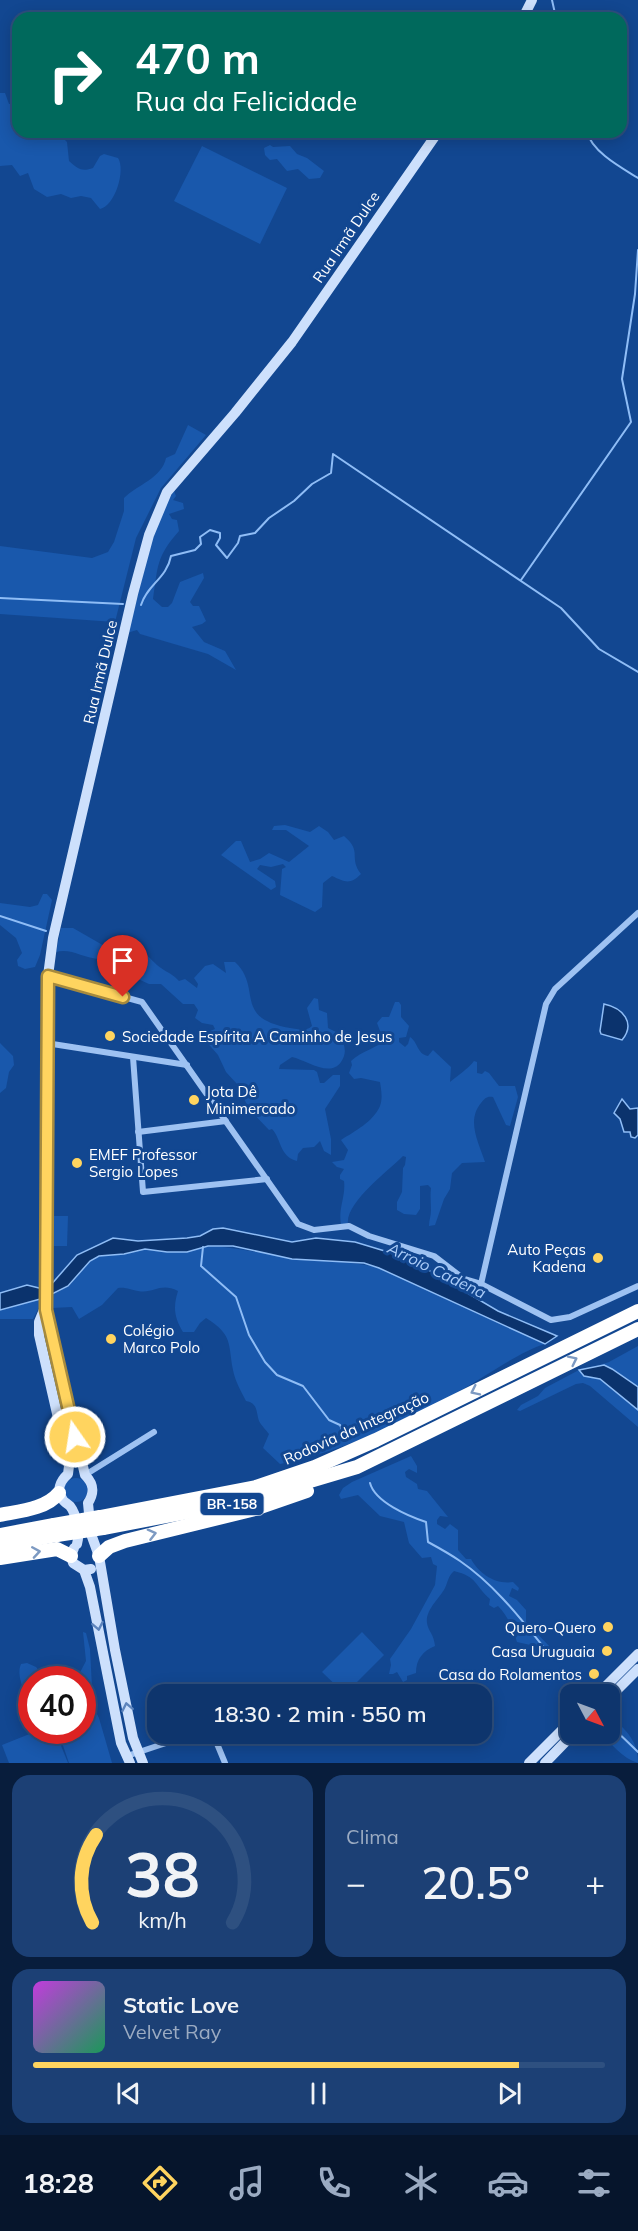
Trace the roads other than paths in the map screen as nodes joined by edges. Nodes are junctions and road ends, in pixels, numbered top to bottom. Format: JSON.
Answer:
{"nodes":[{"id":1,"x":434,"y":138,"type":"edge"},
{"id":2,"x":638,"y":914,"type":"edge"},
{"id":3,"x":48,"y":976,"type":"junction"},
{"id":4,"x":46,"y":1043,"type":"junction"},
{"id":5,"x":133,"y":1057,"type":"junction"},
{"id":6,"x":187,"y":1065,"type":"junction"},
{"id":7,"x":226,"y":1121,"type":"junction"},
{"id":8,"x":138,"y":1132,"type":"junction"},
{"id":9,"x":267,"y":1179,"type":"junction"},
{"id":10,"x":481,"y":1284,"type":"junction"},
{"id":11,"x":638,"y":1286,"type":"edge"},
{"id":12,"x":46,"y":1308,"type":"junction"},
{"id":13,"x":638,"y":1311,"type":"edge"},
{"id":14,"x":638,"y":1329,"type":"edge"},
{"id":15,"x":41,"y":1352,"type":"junction"},
{"id":16,"x":57,"y":1364,"type":"junction"},
{"id":17,"x":154,"y":1432,"type":"dead end"},
{"id":18,"x":357,"y":1467,"type":"junction"},
{"id":19,"x":68,"y":1474,"type":"junction"},
{"id":20,"x":85,"y":1474,"type":"junction"},
{"id":21,"x":59,"y":1492,"type":"junction"},
{"id":22,"x":87,"y":1503,"type":"junction"},
{"id":23,"x":70,"y":1506,"type":"junction"},
{"id":24,"x":0,"y":1515,"type":"edge"},
{"id":25,"x":102,"y":1522,"type":"junction"},
{"id":26,"x":55,"y":1530,"type":"junction"},
{"id":27,"x":0,"y":1535,"type":"edge"},
{"id":28,"x":0,"y":1546,"type":"edge"},
{"id":29,"x":74,"y":1550,"type":"junction"},
{"id":30,"x":97,"y":1553,"type":"junction"},
{"id":31,"x":0,"y":1558,"type":"edge"},
{"id":32,"x":84,"y":1570,"type":"junction"},
{"id":33,"x":638,"y":1654,"type":"edge"},
{"id":34,"x":638,"y":1669,"type":"edge"},
{"id":35,"x":608,"y":1684,"type":"edge"},
{"id":36,"x":620,"y":1687,"type":"edge"},
{"id":37,"x":560,"y":1732,"type":"edge"},
{"id":38,"x":162,"y":1744,"type":"edge"},
{"id":39,"x":217,"y":1744,"type":"edge"},
{"id":40,"x":563,"y":1744,"type":"edge"},
{"id":41,"x":138,"y":1752,"type":"junction"},
{"id":42,"x":128,"y":1760,"type":"edge"},
{"id":43,"x":143,"y":1763,"type":"edge"},
{"id":44,"x":225,"y":1763,"type":"edge"},
{"id":45,"x":529,"y":1763,"type":"edge"},
{"id":46,"x":544,"y":1763,"type":"edge"}],
"edges":[{"from":1,"to":3,"type":"street","name":"Rua Irmã Dulce"},
{"from":2,"to":10,"type":"street"},
{"from":3,"to":4,"type":"street","name":"Rua Irmã Dulce"},
{"from":3,"to":6,"type":"street"},
{"from":4,"to":5,"type":"street"},
{"from":4,"to":12,"type":"street","name":"Rua Irmã Dulce"},
{"from":5,"to":6,"type":"street"},
{"from":5,"to":8,"type":"street"},
{"from":6,"to":7,"type":"street"},
{"from":7,"to":8,"type":"street"},
{"from":7,"to":9,"type":"street"},
{"from":8,"to":9,"type":"street"},
{"from":9,"to":10,"type":"street"},
{"from":10,"to":11,"type":"street"},
{"from":12,"to":15,"type":"street","name":"Rua Irmã Dulce"},
{"from":12,"to":16,"type":"street","name":"Rua Irmã Dulce"},
{"from":13,"to":25,"type":"highway","name":"Rodovia da Integração","number":"BR-158","one_way":true},
{"from":18,"to":14,"type":"highway","name":"Rodovia da Integração","number":"BR-158","one_way":true},
{"from":15,"to":16,"type":"street"},
{"from":15,"to":19,"type":"street","name":"Rua Irmã Dulce"},
{"from":16,"to":20,"type":"street","name":"Rua Irmã Dulce"},
{"from":17,"to":20,"type":"street"},
{"from":18,"to":25,"type":"highway","name":"Rodovia da Integração","number":"BR-158"},
{"from":30,"to":18,"type":"highway","one_way":true},
{"from":19,"to":20,"type":"street"},
{"from":19,"to":21,"type":"street"},
{"from":20,"to":22,"type":"street","name":"Rua Irmã Dulce"},
{"from":21,"to":23,"type":"street"},
{"from":21,"to":24,"type":"highway"},
{"from":22,"to":23,"type":"street"},
{"from":22,"to":30,"type":"street","name":"Rua Irmã Dulce"},
{"from":23,"to":29,"type":"street"},
{"from":25,"to":26,"type":"highway","name":"Rodovia da Integração","number":"BR-158","bridge":true},
{"from":26,"to":27,"type":"highway","name":"Rodovia da Integração","number":"BR-158"},
{"from":26,"to":28,"type":"highway","name":"Rodovia da Integração","number":"BR-158"},
{"from":29,"to":30,"type":"street"},
{"from":31,"to":29,"type":"highway","one_way":true},
{"from":29,"to":32,"type":"street"},
{"from":30,"to":32,"type":"street"},
{"from":41,"to":30,"type":"street","name":"Rua Irmã Dulce","one_way":true},
{"from":32,"to":42,"type":"street","one_way":true},
{"from":33,"to":35,"type":"street"},
{"from":34,"to":36,"type":"street"},
{"from":37,"to":45,"type":"street"},
{"from":38,"to":41,"type":"street"},
{"from":39,"to":44,"type":"street"},
{"from":40,"to":46,"type":"street"},
{"from":41,"to":42,"type":"street"},
{"from":41,"to":43,"type":"street","name":"Rua Irmã Dulce"}]}
